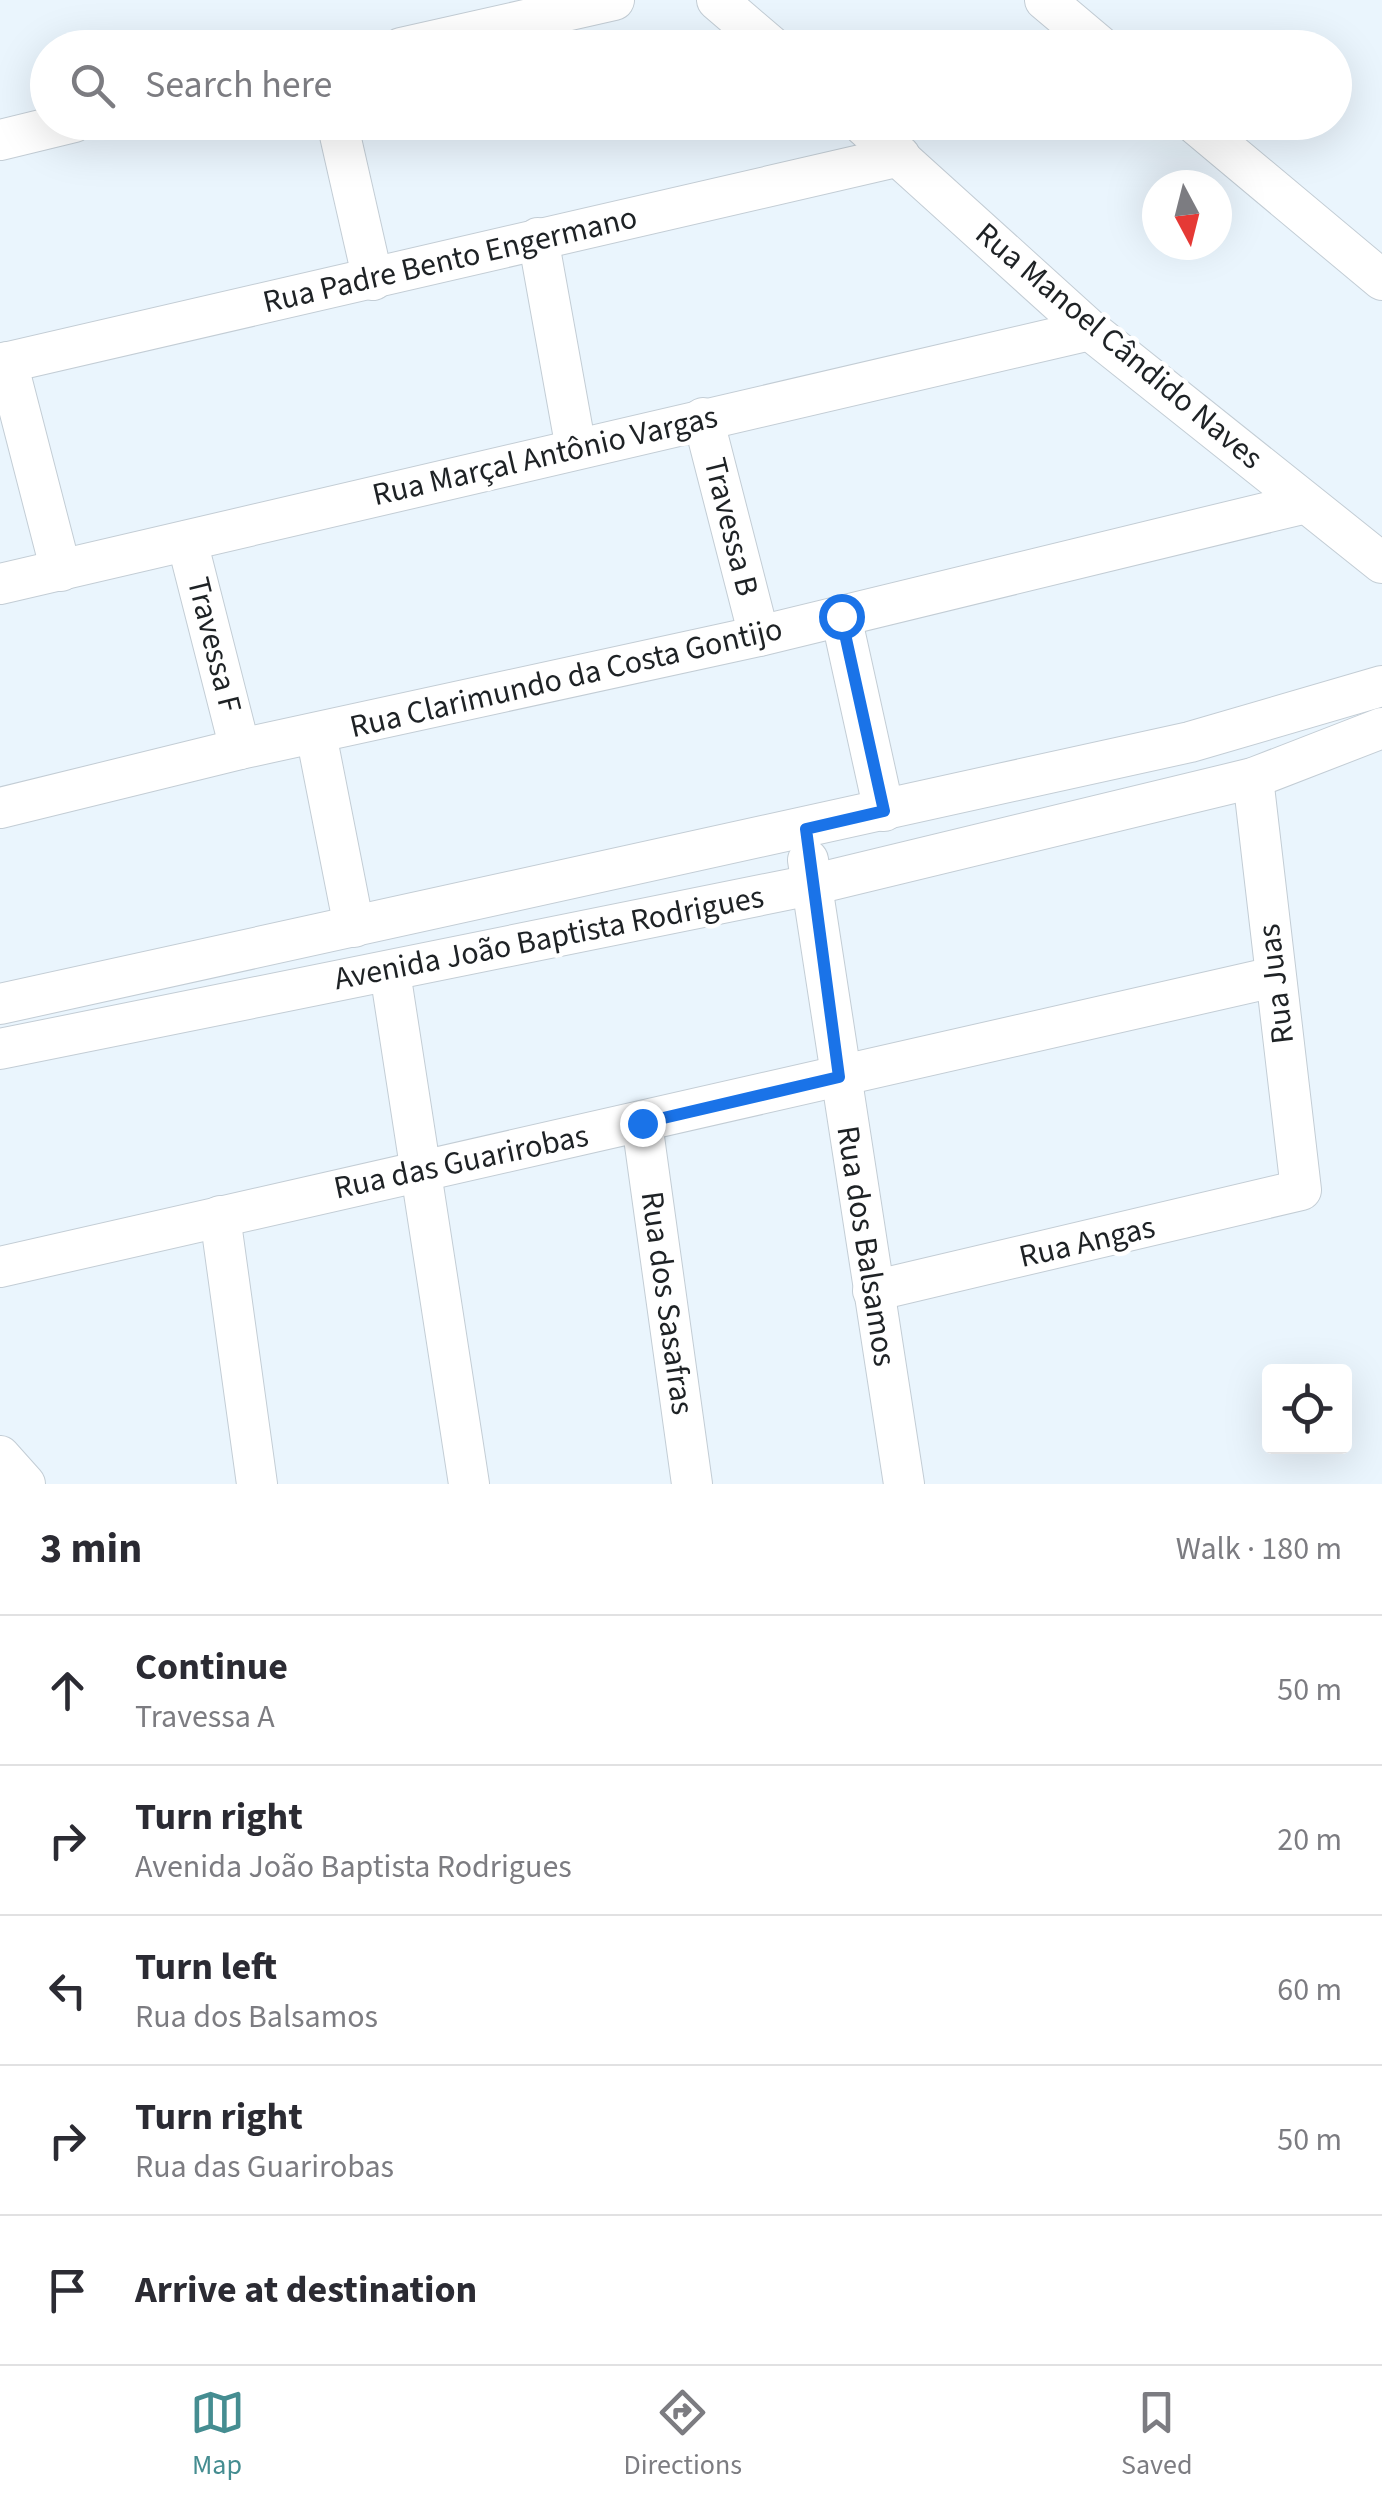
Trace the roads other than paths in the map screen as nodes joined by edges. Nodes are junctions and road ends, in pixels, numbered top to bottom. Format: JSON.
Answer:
{"nodes":[{"id":1,"x":614,"y":0,"type":"edge"},
{"id":2,"x":717,"y":0,"type":"edge"},
{"id":3,"x":1045,"y":0,"type":"edge"},
{"id":4,"x":481,"y":30,"type":"edge"},
{"id":5,"x":752,"y":30,"type":"edge"},
{"id":6,"x":1081,"y":30,"type":"edge"},
{"id":7,"x":30,"y":133,"type":"edge"},
{"id":8,"x":0,"y":140,"type":"edge"},
{"id":9,"x":341,"y":140,"type":"edge"},
{"id":10,"x":881,"y":140,"type":"edge"},
{"id":11,"x":1214,"y":140,"type":"edge"},
{"id":12,"x":900,"y":156,"type":"junction"},
{"id":13,"x":538,"y":238,"type":"junction"},
{"id":14,"x":373,"y":280,"type":"junction"},
{"id":15,"x":1382,"y":280,"type":"edge"},
{"id":16,"x":1090,"y":330,"type":"junction"},
{"id":17,"x":3,"y":363,"type":"edge"},
{"id":18,"x":703,"y":418,"type":"junction"},
{"id":19,"x":576,"y":449,"type":"junction"},
{"id":20,"x":1306,"y":504,"type":"junction"},
{"id":21,"x":188,"y":541,"type":"junction"},
{"id":22,"x":1382,"y":563,"type":"edge"},
{"id":23,"x":61,"y":570,"type":"junction"},
{"id":24,"x":0,"y":584,"type":"edge"},
{"id":25,"x":841,"y":616,"type":"junction"},
{"id":26,"x":759,"y":636,"type":"junction"},
{"id":27,"x":1382,"y":686,"type":"edge"},
{"id":28,"x":1382,"y":728,"type":"edge"},
{"id":29,"x":316,"y":734,"type":"junction"},
{"id":30,"x":240,"y":749,"type":"junction"},
{"id":31,"x":1254,"y":778,"type":"junction"},
{"id":32,"x":0,"y":808,"type":"edge"},
{"id":33,"x":884,"y":811,"type":"junction"},
{"id":34,"x":806,"y":829,"type":"junction"},
{"id":35,"x":811,"y":885,"type":"junction"},
{"id":36,"x":354,"y":927,"type":"junction"},
{"id":37,"x":390,"y":972,"type":"junction"},
{"id":38,"x":1274,"y":977,"type":"junction"},
{"id":39,"x":0,"y":1004,"type":"edge"},
{"id":40,"x":0,"y":1050,"type":"edge"},
{"id":41,"x":839,"y":1077,"type":"junction"},
{"id":42,"x":642,"y":1123,"type":"junction"},
{"id":43,"x":424,"y":1173,"type":"junction"},
{"id":44,"x":1300,"y":1190,"type":"joint"},
{"id":45,"x":220,"y":1216,"type":"junction"},
{"id":46,"x":0,"y":1266,"type":"edge"},
{"id":47,"x":873,"y":1291,"type":"junction"},
{"id":48,"x":0,"y":1456,"type":"edge"},
{"id":49,"x":25,"y":1484,"type":"edge"},
{"id":50,"x":257,"y":1484,"type":"edge"},
{"id":51,"x":470,"y":1484,"type":"edge"},
{"id":52,"x":692,"y":1484,"type":"edge"},
{"id":53,"x":904,"y":1484,"type":"edge"}],
"edges":[{"from":1,"to":4,"type":"street"},
{"from":2,"to":5,"type":"street"},
{"from":3,"to":6,"type":"street"},
{"from":7,"to":8,"type":"street"},
{"from":9,"to":14,"type":"street"},
{"from":10,"to":12,"type":"street","name":"Rua Manoel Cândido Naves"},
{"from":11,"to":15,"type":"street"},
{"from":12,"to":13,"type":"street","name":"Rua Padre Bento Engermano"},
{"from":12,"to":16,"type":"street","name":"Rua Manoel Cândido Naves"},
{"from":13,"to":14,"type":"street","name":"Rua Padre Bento Engermano"},
{"from":13,"to":19,"type":"street"},
{"from":14,"to":17,"type":"street","name":"Rua Padre Bento Engermano"},
{"from":16,"to":18,"type":"street","name":"Rua Marçal Antônio Vargas"},
{"from":16,"to":20,"type":"street","name":"Rua Manoel Cândido Naves"},
{"from":17,"to":23,"type":"street"},
{"from":18,"to":19,"type":"street","name":"Rua Marçal Antônio Vargas"},
{"from":18,"to":26,"type":"street","name":"Travessa B"},
{"from":19,"to":21,"type":"street","name":"Rua Marçal Antônio Vargas"},
{"from":20,"to":22,"type":"street","name":"Rua Manoel Cândido Naves"},
{"from":20,"to":25,"type":"street","name":"Rua Clarimundo da Costa Gontijo"},
{"from":21,"to":23,"type":"street","name":"Rua Marçal Antônio Vargas"},
{"from":21,"to":30,"type":"street","name":"Travessa F"},
{"from":23,"to":24,"type":"street","name":"Rua Marçal Antônio Vargas"},
{"from":25,"to":26,"type":"street","name":"Rua Clarimundo da Costa Gontijo"},
{"from":25,"to":33,"type":"street"},
{"from":26,"to":29,"type":"street","name":"Rua Clarimundo da Costa Gontijo"},
{"from":27,"to":33,"type":"street","name":"Avenida João Baptista Rodrigues"},
{"from":28,"to":31,"type":"street","name":"Avenida João Baptista Rodrigues"},
{"from":29,"to":30,"type":"street","name":"Rua Clarimundo da Costa Gontijo"},
{"from":29,"to":36,"type":"street"},
{"from":30,"to":32,"type":"street","name":"Rua Clarimundo da Costa Gontijo"},
{"from":31,"to":35,"type":"street","name":"Avenida João Baptista Rodrigues"},
{"from":31,"to":38,"type":"street","name":"Rua Juas"},
{"from":33,"to":34,"type":"street","name":"Avenida João Baptista Rodrigues"},
{"from":34,"to":35,"type":"street","name":"Rua dos Balsamos"},
{"from":34,"to":36,"type":"street","name":"Avenida João Baptista Rodrigues"},
{"from":35,"to":37,"type":"street","name":"Avenida João Baptista Rodrigues"},
{"from":35,"to":41,"type":"street","name":"Rua dos Balsamos"},
{"from":36,"to":39,"type":"street","name":"Avenida João Baptista Rodrigues"},
{"from":37,"to":40,"type":"street","name":"Avenida João Baptista Rodrigues"},
{"from":37,"to":43,"type":"street"},
{"from":38,"to":41,"type":"street","name":"Rua das Guarirobas"},
{"from":38,"to":44,"type":"street","name":"Rua Juas"},
{"from":41,"to":42,"type":"street","name":"Rua das Guarirobas"},
{"from":41,"to":47,"type":"street","name":"Rua dos Balsamos"},
{"from":42,"to":43,"type":"street","name":"Rua das Guarirobas"},
{"from":42,"to":52,"type":"street","name":"Rua dos Sasafras"},
{"from":43,"to":45,"type":"street","name":"Rua das Guarirobas"},
{"from":43,"to":51,"type":"street"},
{"from":44,"to":47,"type":"street","name":"Rua Angas"},
{"from":45,"to":46,"type":"street","name":"Rua das Guarirobas"},
{"from":45,"to":50,"type":"street"},
{"from":47,"to":53,"type":"street","name":"Rua dos Balsamos"},
{"from":48,"to":49,"type":"street"}]}
